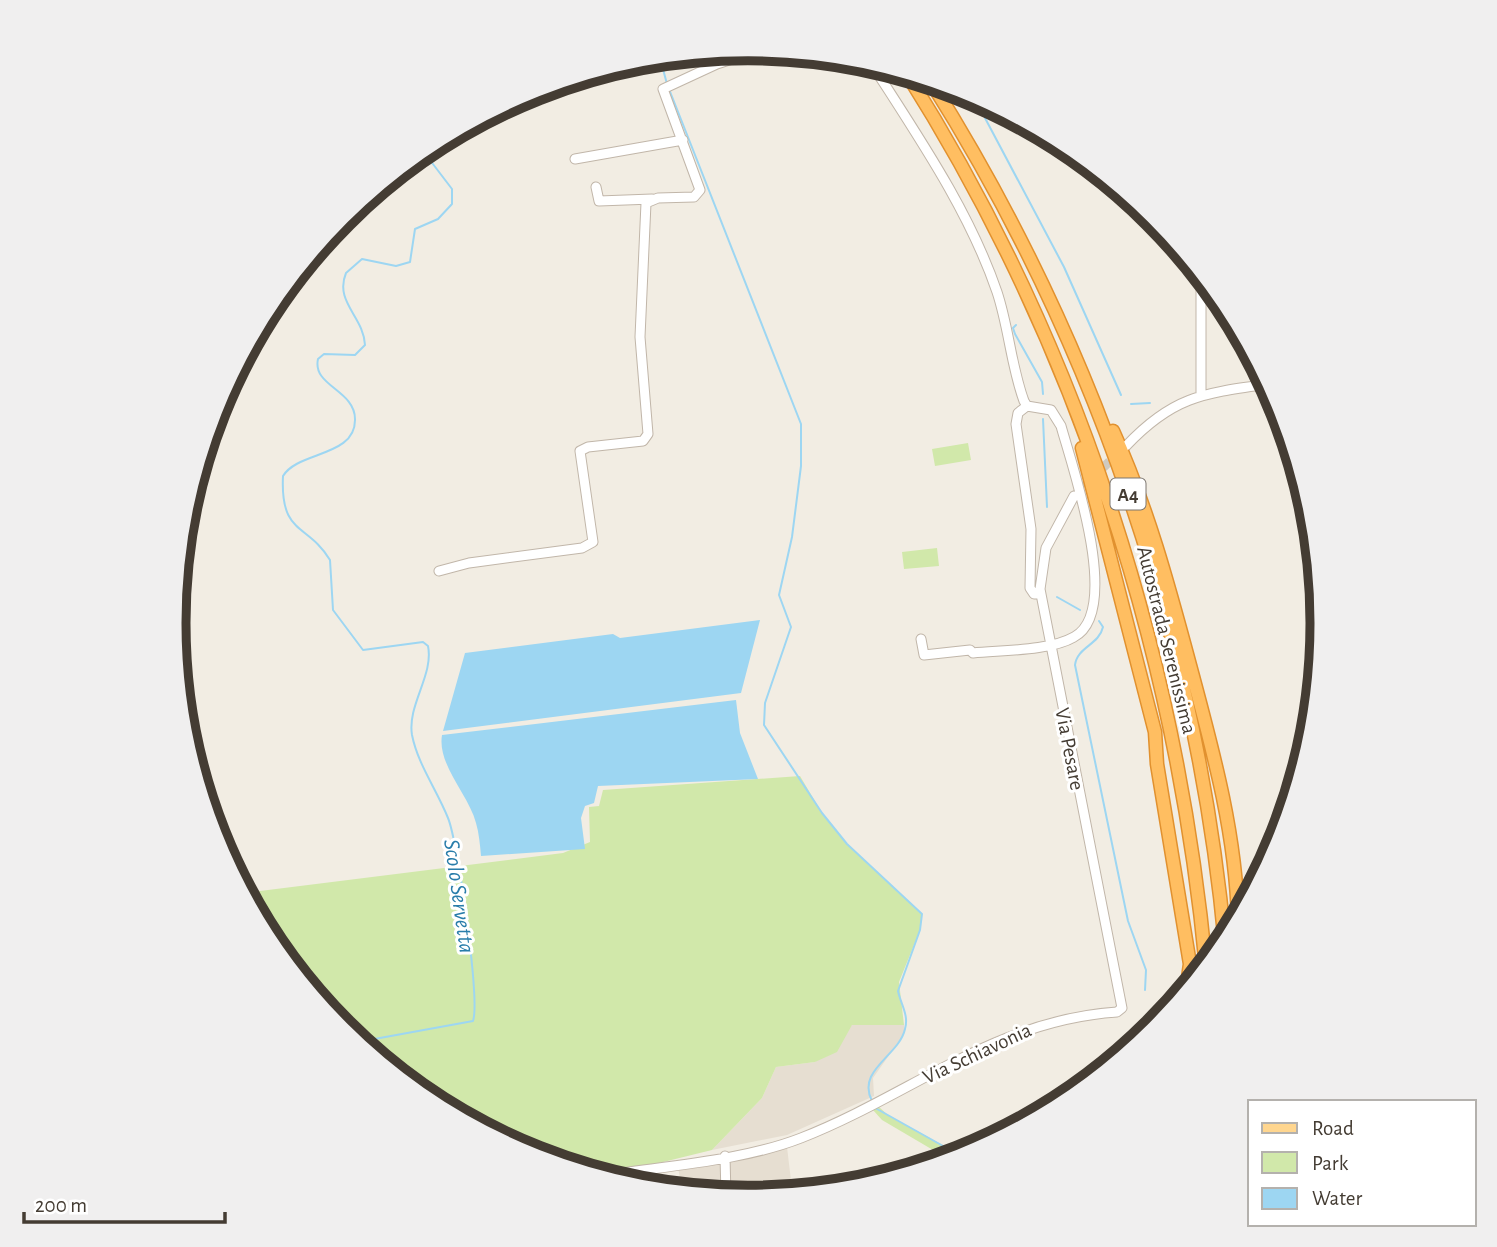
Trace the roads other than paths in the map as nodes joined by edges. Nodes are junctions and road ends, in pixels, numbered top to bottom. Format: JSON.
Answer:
{"nodes":[{"id":1,"x":723,"y":62,"type":"edge"},
{"id":2,"x":880,"y":77,"type":"edge"},
{"id":3,"x":913,"y":86,"type":"edge"},
{"id":4,"x":940,"y":95,"type":"edge"},
{"id":5,"x":683,"y":140,"type":"junction"},
{"id":6,"x":575,"y":159,"type":"dead end"},
{"id":7,"x":596,"y":187,"type":"dead end"},
{"id":8,"x":653,"y":200,"type":"junction"},
{"id":9,"x":1201,"y":289,"type":"edge"},
{"id":10,"x":1062,"y":324,"type":"junction"},
{"id":11,"x":1056,"y":358,"type":"junction"},
{"id":12,"x":1258,"y":386,"type":"edge"},
{"id":13,"x":1200,"y":395,"type":"junction"},
{"id":14,"x":1027,"y":406,"type":"junction"},
{"id":15,"x":1126,"y":446,"type":"tunnel mouth"},
{"id":16,"x":1074,"y":496,"type":"tunnel mouth"},
{"id":17,"x":439,"y":571,"type":"dead end"},
{"id":18,"x":1041,"y":594,"type":"junction"},
{"id":19,"x":921,"y":639,"type":"dead end"},
{"id":20,"x":1050,"y":644,"type":"junction"},
{"id":21,"x":1237,"y":902,"type":"edge"},
{"id":22,"x":1223,"y":925,"type":"edge"},
{"id":23,"x":1204,"y":953,"type":"edge"},
{"id":24,"x":1188,"y":974,"type":"edge"},
{"id":25,"x":1122,"y":1007,"type":"joint"},
{"id":26,"x":725,"y":1156,"type":"junction"},
{"id":27,"x":626,"y":1172,"type":"edge"},
{"id":28,"x":726,"y":1185,"type":"edge"}],
"edges":[{"from":1,"to":5,"type":"street"},
{"from":2,"to":14,"type":"street"},
{"from":3,"to":11,"type":"highway","name":"Autostrada Serenissima","number":"A4"},
{"from":4,"to":10,"type":"highway","name":"Autostrada Serenissima","number":"A4"},
{"from":5,"to":6,"type":"street"},
{"from":5,"to":8,"type":"street"},
{"from":7,"to":8,"type":"street"},
{"from":8,"to":17,"type":"street"},
{"from":9,"to":13,"type":"street"},
{"from":10,"to":21,"type":"highway"},
{"from":10,"to":22,"type":"highway","name":"Autostrada Serenissima","number":"A4"},
{"from":11,"to":23,"type":"highway","name":"Autostrada Serenissima","number":"A4"},
{"from":11,"to":24,"type":"highway"},
{"from":12,"to":13,"type":"street"},
{"from":13,"to":15,"type":"street"},
{"from":14,"to":18,"type":"street"},
{"from":14,"to":20,"type":"street"},
{"from":16,"to":18,"type":"street","name":"Via Pesare"},
{"from":18,"to":20,"type":"street","name":"Via Pesare"},
{"from":19,"to":20,"type":"street"},
{"from":20,"to":25,"type":"street","name":"Via Pesare"},
{"from":25,"to":26,"type":"street","name":"Via Schiavonia"},
{"from":26,"to":27,"type":"street","name":"Via Schiavonia"},
{"from":26,"to":28,"type":"street"}]}
